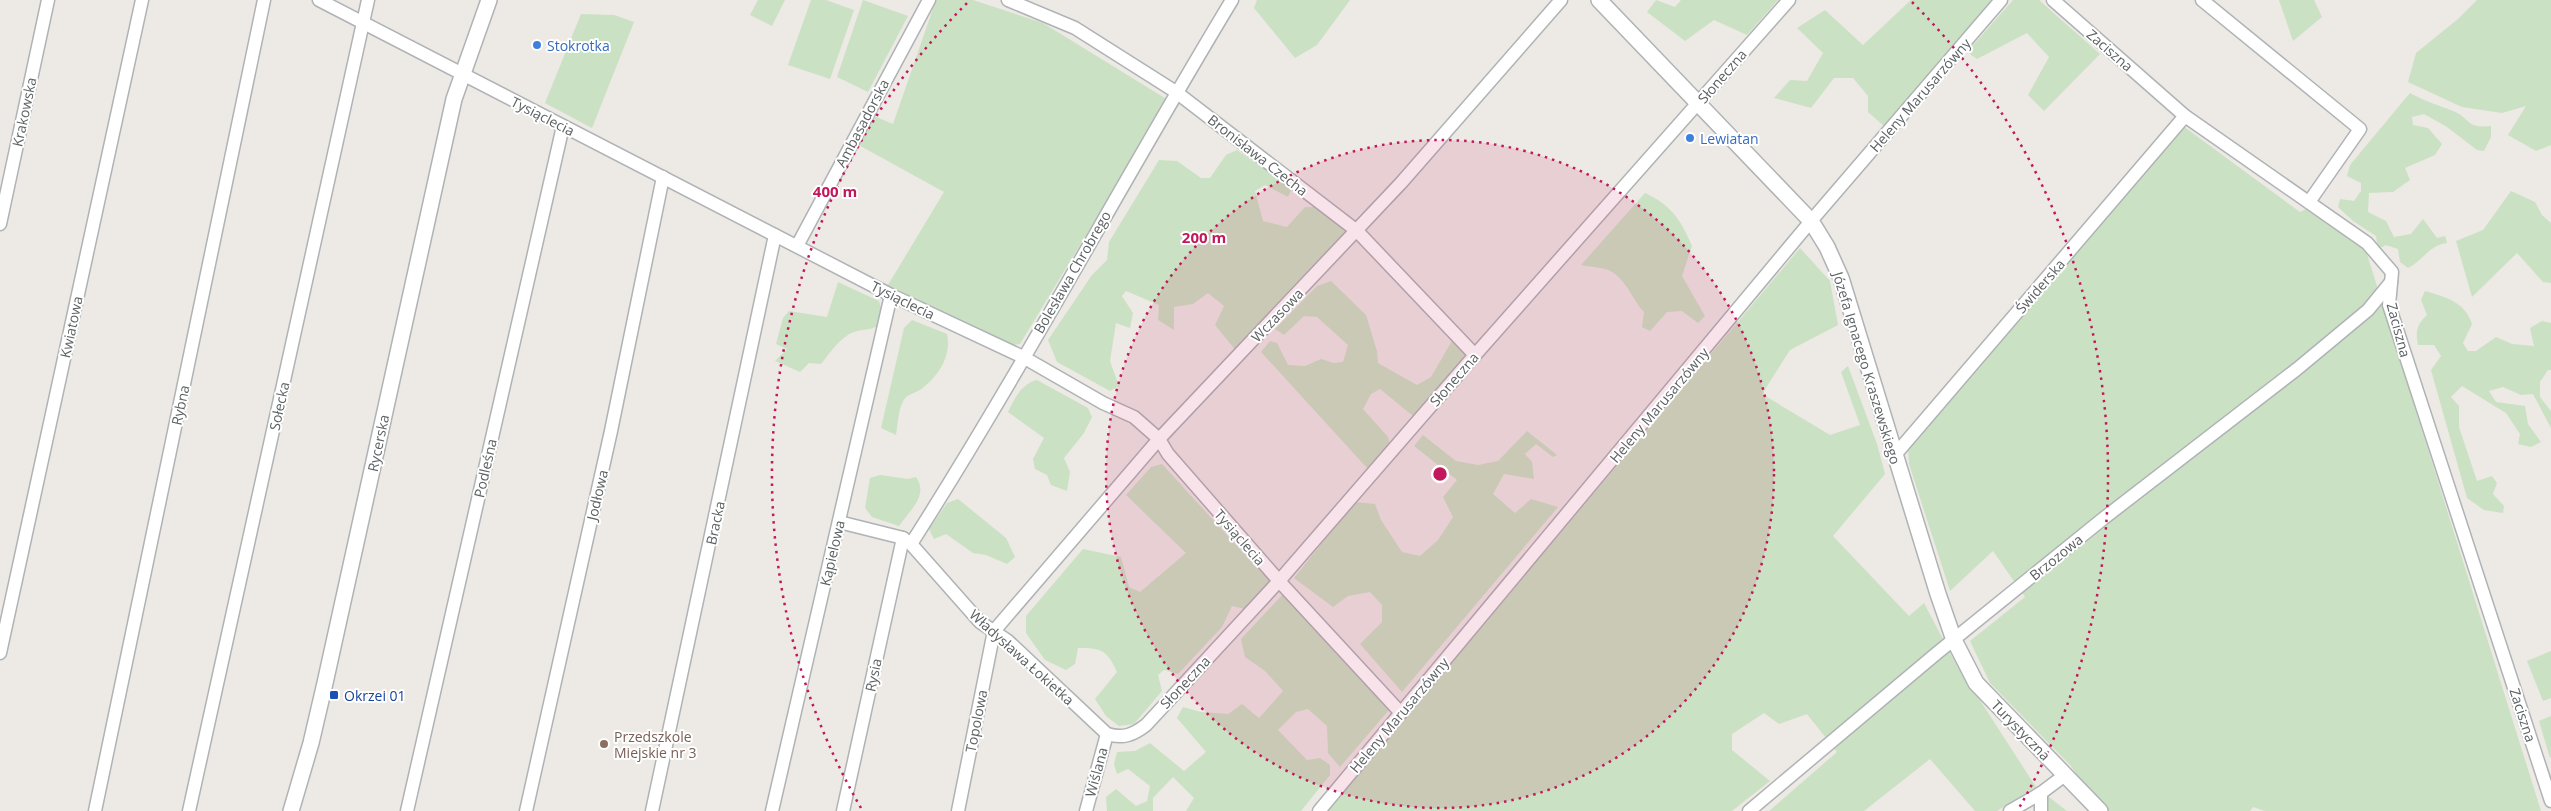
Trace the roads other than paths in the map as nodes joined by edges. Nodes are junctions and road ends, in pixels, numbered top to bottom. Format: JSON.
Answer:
{"nodes":[{"id":1,"x":48,"y":0,"type":"edge"},
{"id":2,"x":142,"y":0,"type":"edge"},
{"id":3,"x":264,"y":0,"type":"edge"},
{"id":4,"x":318,"y":0,"type":"edge"},
{"id":5,"x":368,"y":0,"type":"edge"},
{"id":6,"x":489,"y":0,"type":"edge"},
{"id":7,"x":929,"y":0,"type":"edge"},
{"id":8,"x":1008,"y":0,"type":"edge"},
{"id":9,"x":1232,"y":0,"type":"edge"},
{"id":10,"x":1561,"y":0,"type":"edge"},
{"id":11,"x":1599,"y":0,"type":"edge"},
{"id":12,"x":1789,"y":0,"type":"edge"},
{"id":13,"x":2001,"y":0,"type":"edge"},
{"id":14,"x":2053,"y":0,"type":"edge"},
{"id":15,"x":2202,"y":0,"type":"edge"},
{"id":16,"x":363,"y":24,"type":"junction"},
{"id":17,"x":461,"y":74,"type":"junction"},
{"id":18,"x":1176,"y":92,"type":"junction"},
{"id":19,"x":1698,"y":103,"type":"junction"},
{"id":20,"x":2185,"y":116,"type":"junction"},
{"id":21,"x":564,"y":126,"type":"junction"},
{"id":22,"x":663,"y":177,"type":"junction"},
{"id":23,"x":2309,"y":202,"type":"junction"},
{"id":24,"x":1812,"y":221,"type":"junction"},
{"id":25,"x":0,"y":224,"type":"edge"},
{"id":26,"x":1357,"y":231,"type":"junction"},
{"id":27,"x":775,"y":235,"type":"junction"},
{"id":28,"x":797,"y":246,"type":"junction"},
{"id":29,"x":2392,"y":282,"type":"junction"},
{"id":30,"x":891,"y":295,"type":"junction"},
{"id":31,"x":2389,"y":305,"type":"junction"},
{"id":32,"x":2368,"y":310,"type":"junction"},
{"id":33,"x":1475,"y":355,"type":"junction"},
{"id":34,"x":1022,"y":357,"type":"junction"},
{"id":35,"x":1159,"y":439,"type":"junction"},
{"id":36,"x":1894,"y":456,"type":"junction"},
{"id":37,"x":839,"y":522,"type":"junction"},
{"id":38,"x":907,"y":541,"type":"junction"},
{"id":39,"x":1279,"y":581,"type":"junction"},
{"id":40,"x":994,"y":631,"type":"junction"},
{"id":41,"x":1954,"y":640,"type":"junction"},
{"id":42,"x":0,"y":653,"type":"edge"},
{"id":43,"x":1400,"y":712,"type":"junction"},
{"id":44,"x":1107,"y":734,"type":"junction"},
{"id":45,"x":2065,"y":775,"type":"junction"},
{"id":46,"x":2041,"y":793,"type":"junction"},
{"id":47,"x":2551,"y":801,"type":"edge"},
{"id":48,"x":95,"y":811,"type":"edge"},
{"id":49,"x":189,"y":811,"type":"edge"},
{"id":50,"x":291,"y":811,"type":"edge"},
{"id":51,"x":407,"y":811,"type":"edge"},
{"id":52,"x":526,"y":811,"type":"edge"},
{"id":53,"x":652,"y":811,"type":"edge"},
{"id":54,"x":772,"y":811,"type":"edge"},
{"id":55,"x":843,"y":811,"type":"edge"},
{"id":56,"x":958,"y":811,"type":"edge"},
{"id":57,"x":1086,"y":811,"type":"edge"},
{"id":58,"x":1319,"y":811,"type":"edge"},
{"id":59,"x":1749,"y":811,"type":"edge"},
{"id":60,"x":2010,"y":811,"type":"edge"},
{"id":61,"x":2041,"y":811,"type":"edge"},
{"id":62,"x":2100,"y":811,"type":"edge"}],
"edges":[{"from":1,"to":25,"type":"street","name":"Krakowska"},
{"from":2,"to":42,"type":"street","name":"Kwiatowa"},
{"from":3,"to":48,"type":"street","name":"Rybna"},
{"from":4,"to":16,"type":"street","name":"Tysiąclecia"},
{"from":5,"to":16,"type":"street","name":"Sołecka"},
{"from":6,"to":17,"type":"street","name":"Rycerska"},
{"from":7,"to":28,"type":"street","name":"Ambasadorska"},
{"from":8,"to":18,"type":"street","name":"Bronisława Czecha"},
{"from":9,"to":18,"type":"street","name":"Bolesława Chrobrego"},
{"from":10,"to":26,"type":"street","name":"Wczasowa"},
{"from":11,"to":19,"type":"street","name":"Józefa Ignacego Kraszewskiego"},
{"from":12,"to":19,"type":"street","name":"Słoneczna"},
{"from":13,"to":24,"type":"street","name":"Heleny Marusarzówny"},
{"from":14,"to":20,"type":"street","name":"Zaciszna"},
{"from":15,"to":23,"type":"street"},
{"from":16,"to":17,"type":"street","name":"Tysiąclecia"},
{"from":16,"to":49,"type":"street","name":"Sołecka"},
{"from":17,"to":21,"type":"street","name":"Tysiąclecia"},
{"from":17,"to":50,"type":"street","name":"Rycerska"},
{"from":18,"to":26,"type":"street","name":"Bronisława Czecha"},
{"from":18,"to":34,"type":"street","name":"Bolesława Chrobrego"},
{"from":19,"to":24,"type":"street","name":"Józefa Ignacego Kraszewskiego"},
{"from":19,"to":33,"type":"street","name":"Słoneczna"},
{"from":20,"to":23,"type":"street","name":"Zaciszna"},
{"from":20,"to":36,"type":"street","name":"Świderska"},
{"from":21,"to":22,"type":"street","name":"Tysiąclecia"},
{"from":21,"to":51,"type":"street","name":"Podleśna"},
{"from":22,"to":27,"type":"street","name":"Tysiąclecia"},
{"from":22,"to":52,"type":"street","name":"Jodłowa"},
{"from":23,"to":29,"type":"street","name":"Zaciszna"},
{"from":24,"to":36,"type":"street","name":"Józefa Ignacego Kraszewskiego"},
{"from":24,"to":43,"type":"street","name":"Heleny Marusarzówny"},
{"from":26,"to":33,"type":"street","name":"Bronisława Czecha"},
{"from":26,"to":35,"type":"street","name":"Wczasowa"},
{"from":27,"to":28,"type":"street","name":"Tysiąclecia"},
{"from":27,"to":53,"type":"street","name":"Bracka"},
{"from":28,"to":30,"type":"street","name":"Tysiąclecia"},
{"from":29,"to":31,"type":"street","name":"Zaciszna"},
{"from":29,"to":32,"type":"street","name":"Brzozowa"},
{"from":30,"to":34,"type":"street","name":"Tysiąclecia"},
{"from":30,"to":37,"type":"street","name":"Kąpielowa"},
{"from":31,"to":32,"type":"street","name":"Brzozowa"},
{"from":31,"to":47,"type":"street","name":"Zaciszna"},
{"from":32,"to":41,"type":"street","name":"Brzozowa"},
{"from":33,"to":39,"type":"street","name":"Słoneczna"},
{"from":34,"to":35,"type":"street","name":"Tysiąclecia"},
{"from":34,"to":38,"type":"street","name":"Bolesława Chrobrego"},
{"from":35,"to":39,"type":"street","name":"Tysiąclecia"},
{"from":35,"to":40,"type":"street","name":"Wczasowa"},
{"from":36,"to":41,"type":"street","name":"Józefa Ignacego Kraszewskiego"},
{"from":37,"to":38,"type":"street"},
{"from":37,"to":54,"type":"street","name":"Kąpielowa"},
{"from":38,"to":40,"type":"street","name":"Władysława Łokietka"},
{"from":38,"to":55,"type":"street","name":"Rysia"},
{"from":39,"to":43,"type":"street","name":"Tysiąclecia"},
{"from":39,"to":44,"type":"street","name":"Słoneczna"},
{"from":40,"to":44,"type":"street","name":"Władysława Łokietka"},
{"from":40,"to":56,"type":"street","name":"Topolowa"},
{"from":41,"to":45,"type":"street","name":"Turystyczna"},
{"from":41,"to":59,"type":"street","name":"Brzozowa"},
{"from":43,"to":58,"type":"street","name":"Heleny Marusarzówny"},
{"from":44,"to":57,"type":"street","name":"Wiślana"},
{"from":45,"to":46,"type":"street"},
{"from":45,"to":62,"type":"street","name":"Turystyczna"},
{"from":46,"to":60,"type":"street"},
{"from":46,"to":61,"type":"street"}]}
